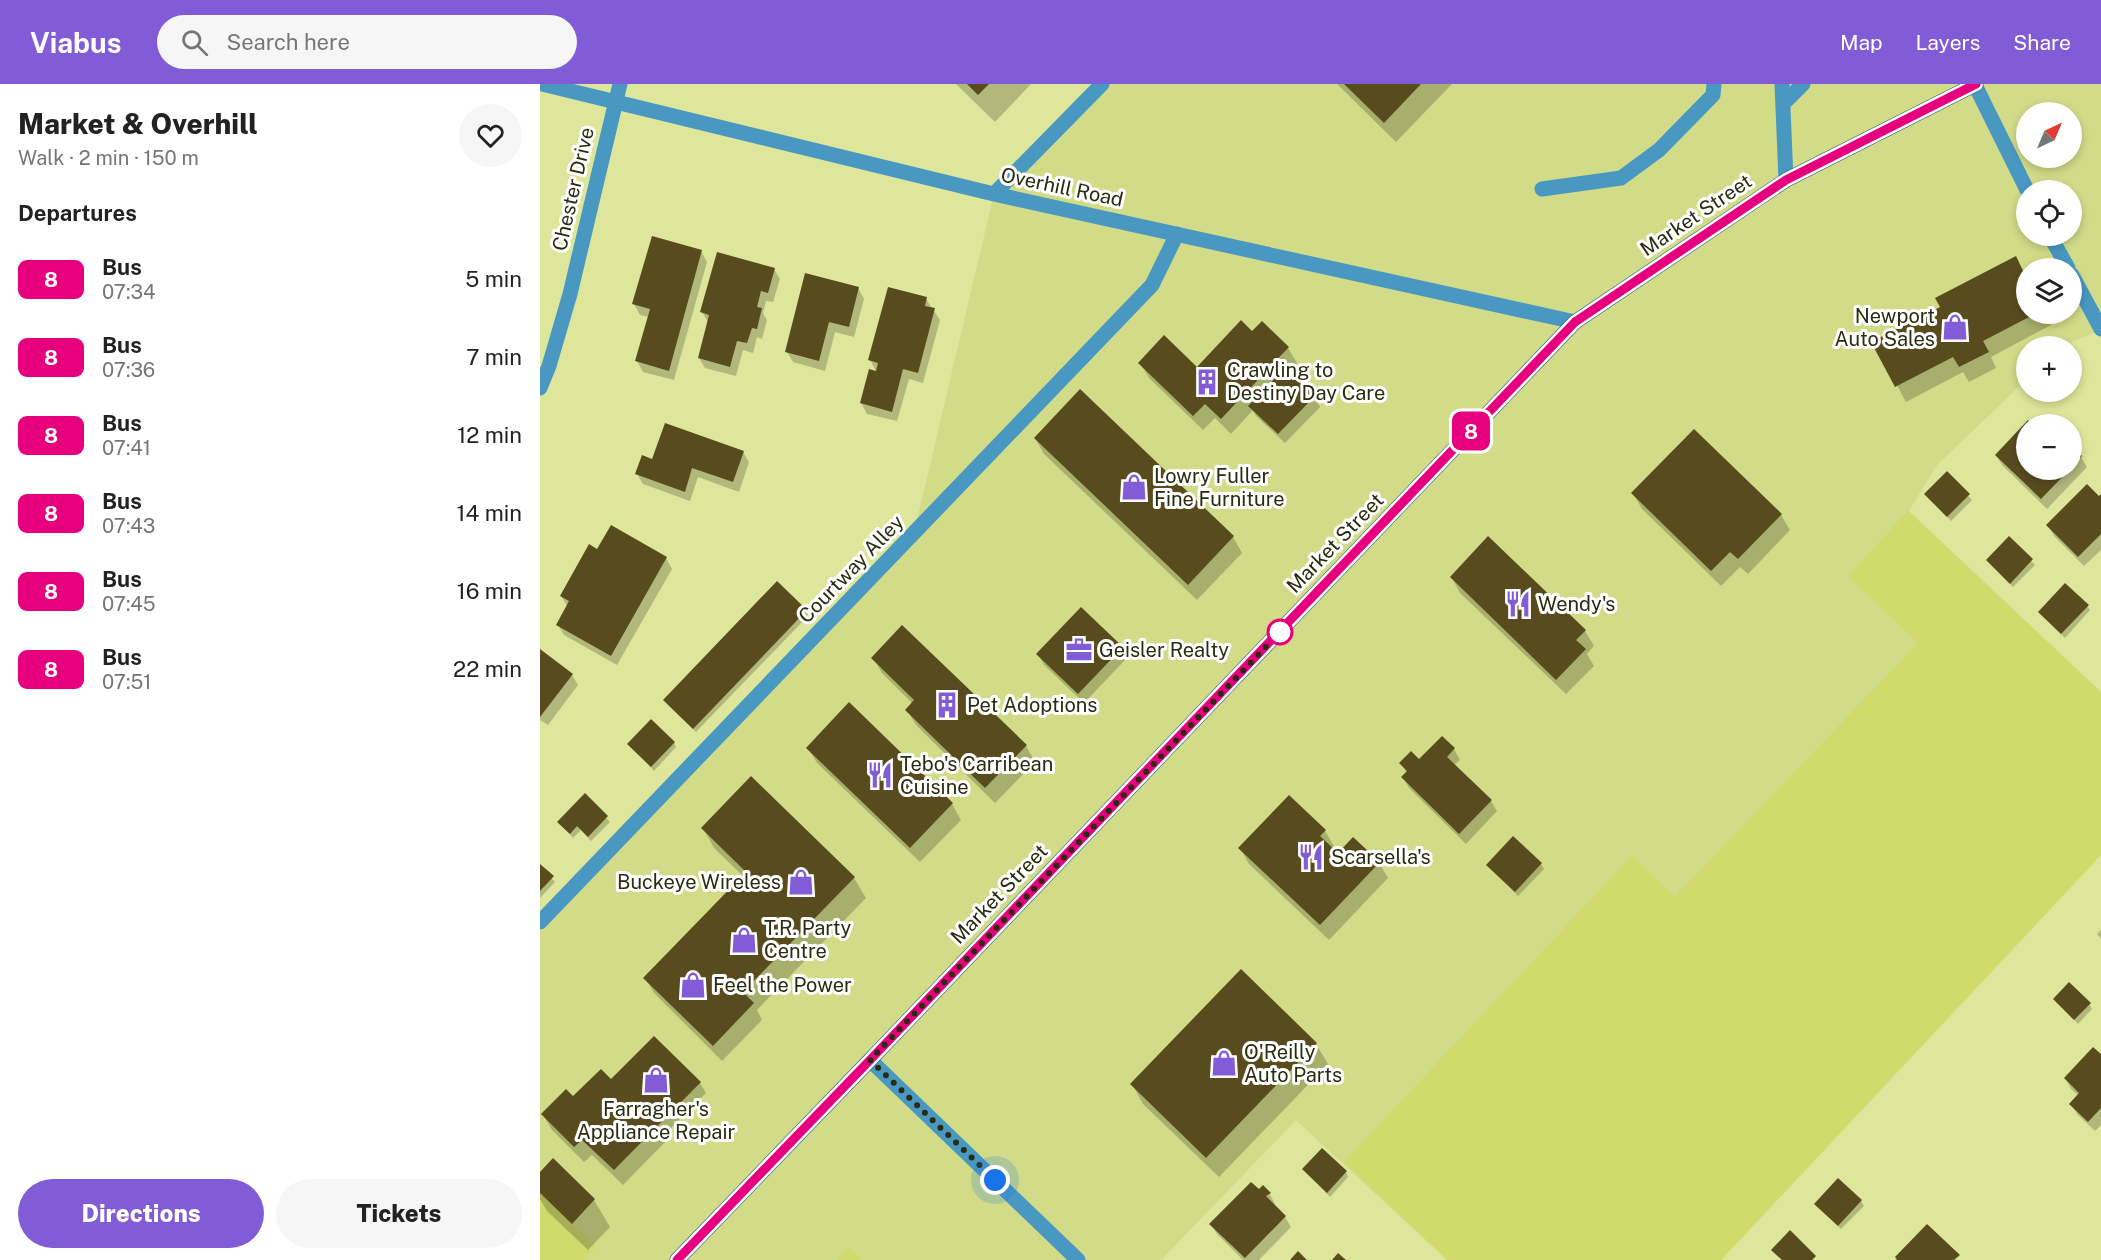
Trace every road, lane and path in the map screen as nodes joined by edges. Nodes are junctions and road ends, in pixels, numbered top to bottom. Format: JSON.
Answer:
{"nodes":[{"id":1,"x":542,"y":84,"type":"edge"},
{"id":2,"x":620,"y":84,"type":"edge"},
{"id":3,"x":1102,"y":84,"type":"edge"},
{"id":4,"x":1714,"y":84,"type":"edge"},
{"id":5,"x":1782,"y":84,"type":"edge"},
{"id":6,"x":1803,"y":84,"type":"edge"},
{"id":7,"x":1976,"y":84,"type":"edge"},
{"id":8,"x":615,"y":102,"type":"junction"},
{"id":9,"x":1783,"y":104,"type":"junction"},
{"id":10,"x":1786,"y":180,"type":"junction"},
{"id":11,"x":2022,"y":180,"type":"edge"},
{"id":12,"x":1542,"y":189,"type":"dead end"},
{"id":13,"x":994,"y":194,"type":"junction"},
{"id":14,"x":1177,"y":234,"type":"junction"},
{"id":15,"x":2082,"y":294,"type":"edge"},
{"id":16,"x":1575,"y":322,"type":"junction"},
{"id":17,"x":2101,"y":329,"type":"edge"},
{"id":18,"x":540,"y":388,"type":"edge"},
{"id":19,"x":540,"y":922,"type":"edge"},
{"id":20,"x":870,"y":1060,"type":"junction"},
{"id":21,"x":677,"y":1260,"type":"edge"},
{"id":22,"x":1078,"y":1260,"type":"edge"}],
"edges":[{"from":1,"to":8,"type":"street","name":"Overhill Road"},
{"from":2,"to":8,"type":"street","name":"Chester Drive"},
{"from":3,"to":13,"type":"street"},
{"from":4,"to":12,"type":"street"},
{"from":5,"to":9,"type":"street"},
{"from":6,"to":9,"type":"street"},
{"from":7,"to":10,"type":"main road","name":"Market Street"},
{"from":7,"to":11,"type":"street"},
{"from":8,"to":13,"type":"street","name":"Overhill Road"},
{"from":8,"to":18,"type":"street","name":"Chester Drive"},
{"from":9,"to":10,"type":"street"},
{"from":10,"to":16,"type":"main road","name":"Market Street"},
{"from":13,"to":14,"type":"street","name":"Overhill Road"},
{"from":14,"to":16,"type":"street","name":"Overhill Road"},
{"from":14,"to":19,"type":"street","name":"Courtway Alley"},
{"from":15,"to":17,"type":"street"},
{"from":16,"to":20,"type":"main road","name":"Market Street"},
{"from":20,"to":21,"type":"main road","name":"Market Street"},
{"from":20,"to":22,"type":"street"}]}
